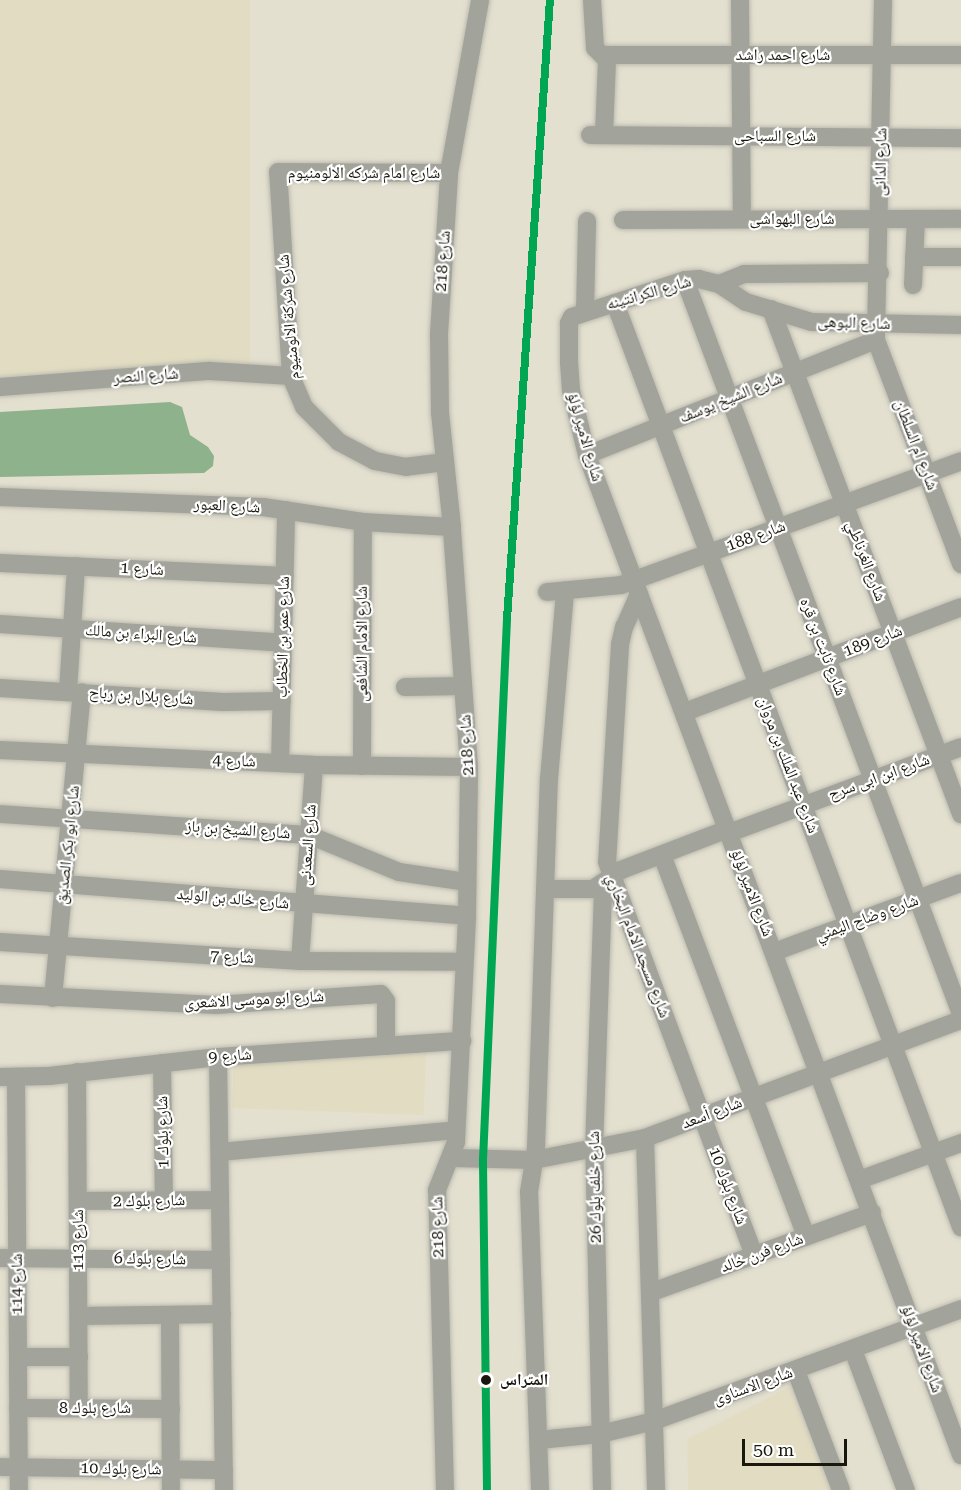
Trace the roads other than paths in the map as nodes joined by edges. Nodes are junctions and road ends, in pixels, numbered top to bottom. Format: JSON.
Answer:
{"nodes":[{"id":1,"x":480,"y":0,"type":"edge"},
{"id":2,"x":591,"y":0,"type":"edge"},
{"id":3,"x":740,"y":0,"type":"edge"},
{"id":4,"x":884,"y":0,"type":"edge"},
{"id":5,"x":740,"y":54,"type":"junction"},
{"id":6,"x":605,"y":55,"type":"junction"},
{"id":7,"x":961,"y":55,"type":"edge"},
{"id":8,"x":883,"y":56,"type":"junction"},
{"id":9,"x":741,"y":136,"type":"junction"},
{"id":10,"x":882,"y":137,"type":"junction"},
{"id":11,"x":961,"y":138,"type":"edge"},
{"id":12,"x":278,"y":172,"type":"joint"},
{"id":13,"x":449,"y":173,"type":"junction"},
{"id":14,"x":742,"y":219,"type":"junction"},
{"id":15,"x":881,"y":219,"type":"junction"},
{"id":16,"x":915,"y":219,"type":"junction"},
{"id":17,"x":961,"y":219,"type":"edge"},
{"id":18,"x":623,"y":220,"type":"dead end"},
{"id":19,"x":587,"y":221,"type":"dead end"},
{"id":20,"x":914,"y":257,"type":"junction"},
{"id":21,"x":961,"y":257,"type":"edge"},
{"id":22,"x":880,"y":273,"type":"junction"},
{"id":23,"x":685,"y":280,"type":"junction"},
{"id":24,"x":719,"y":284,"type":"junction"},
{"id":25,"x":913,"y":285,"type":"dead end"},
{"id":26,"x":615,"y":303,"type":"junction"},
{"id":27,"x":771,"y":309,"type":"junction"},
{"id":28,"x":585,"y":312,"type":"junction"},
{"id":29,"x":961,"y":325,"type":"edge"},
{"id":30,"x":569,"y":326,"type":"joint"},
{"id":31,"x":876,"y":332,"type":"junction"},
{"id":32,"x":795,"y":373,"type":"junction"},
{"id":33,"x":291,"y":376,"type":"junction"},
{"id":34,"x":0,"y":387,"type":"edge"},
{"id":35,"x":729,"y":399,"type":"junction"},
{"id":36,"x":661,"y":426,"type":"junction"},
{"id":37,"x":587,"y":455,"type":"junction"},
{"id":38,"x":961,"y":461,"type":"edge"},
{"id":39,"x":445,"y":462,"type":"junction"},
{"id":40,"x":927,"y":474,"type":"junction"},
{"id":41,"x":0,"y":496,"type":"edge"},
{"id":42,"x":844,"y":504,"type":"junction"},
{"id":43,"x":286,"y":510,"type":"junction"},
{"id":44,"x":363,"y":522,"type":"junction"},
{"id":45,"x":452,"y":527,"type":"junction"},
{"id":46,"x":778,"y":528,"type":"junction"},
{"id":47,"x":709,"y":553,"type":"junction"},
{"id":48,"x":0,"y":563,"type":"edge"},
{"id":49,"x":961,"y":564,"type":"edge"},
{"id":50,"x":76,"y":566,"type":"junction"},
{"id":51,"x":285,"y":576,"type":"junction"},
{"id":52,"x":637,"y":587,"type":"junction"},
{"id":53,"x":961,"y":607,"type":"edge"},
{"id":54,"x":0,"y":624,"type":"edge"},
{"id":55,"x":72,"y":629,"type":"junction"},
{"id":56,"x":893,"y":633,"type":"junction"},
{"id":57,"x":283,"y":643,"type":"junction"},
{"id":58,"x":827,"y":658,"type":"junction"},
{"id":59,"x":758,"y":684,"type":"junction"},
{"id":60,"x":463,"y":686,"type":"junction"},
{"id":61,"x":405,"y":687,"type":"dead end"},
{"id":62,"x":0,"y":688,"type":"edge"},
{"id":63,"x":75,"y":691,"type":"junction"},
{"id":64,"x":282,"y":701,"type":"junction"},
{"id":65,"x":685,"y":712,"type":"junction"},
{"id":66,"x":961,"y":747,"type":"edge"},
{"id":67,"x":0,"y":750,"type":"edge"},
{"id":68,"x":77,"y":755,"type":"junction"},
{"id":69,"x":939,"y":756,"type":"junction"},
{"id":70,"x":280,"y":763,"type":"junction"},
{"id":71,"x":314,"y":765,"type":"junction"},
{"id":72,"x":362,"y":766,"type":"junction"},
{"id":73,"x":469,"y":767,"type":"junction"},
{"id":74,"x":872,"y":778,"type":"junction"},
{"id":75,"x":803,"y":805,"type":"junction"},
{"id":76,"x":0,"y":814,"type":"edge"},
{"id":77,"x":961,"y":814,"type":"edge"},
{"id":78,"x":70,"y":818,"type":"junction"},
{"id":79,"x":728,"y":831,"type":"junction"},
{"id":80,"x":309,"y":835,"type":"junction"},
{"id":81,"x":662,"y":855,"type":"junction"},
{"id":82,"x":0,"y":879,"type":"edge"},
{"id":83,"x":606,"y":880,"type":"junction"},
{"id":84,"x":467,"y":882,"type":"junction"},
{"id":85,"x":961,"y":883,"type":"edge"},
{"id":86,"x":64,"y":884,"type":"junction"},
{"id":87,"x":547,"y":889,"type":"junction"},
{"id":88,"x":918,"y":899,"type":"junction"},
{"id":89,"x":304,"y":905,"type":"junction"},
{"id":90,"x":467,"y":916,"type":"junction"},
{"id":91,"x":848,"y":925,"type":"junction"},
{"id":92,"x":0,"y":942,"type":"edge"},
{"id":93,"x":58,"y":948,"type":"junction"},
{"id":94,"x":774,"y":952,"type":"junction"},
{"id":95,"x":300,"y":961,"type":"junction"},
{"id":96,"x":464,"y":962,"type":"junction"},
{"id":97,"x":0,"y":994,"type":"edge"},
{"id":98,"x":53,"y":998,"type":"junction"},
{"id":99,"x":961,"y":1014,"type":"edge"},
{"id":100,"x":961,"y":1020,"type":"edge"},
{"id":101,"x":462,"y":1041,"type":"junction"},
{"id":102,"x":893,"y":1045,"type":"junction"},
{"id":103,"x":386,"y":1046,"type":"junction"},
{"id":104,"x":218,"y":1057,"type":"junction"},
{"id":105,"x":162,"y":1063,"type":"junction"},
{"id":106,"x":77,"y":1072,"type":"junction"},
{"id":107,"x":819,"y":1073,"type":"junction"},
{"id":108,"x":8,"y":1077,"type":"edge"},
{"id":109,"x":754,"y":1097,"type":"junction"},
{"id":110,"x":702,"y":1117,"type":"junction"},
{"id":111,"x":456,"y":1130,"type":"junction"},
{"id":112,"x":645,"y":1138,"type":"junction"},
{"id":113,"x":961,"y":1143,"type":"edge"},
{"id":114,"x":594,"y":1149,"type":"junction"},
{"id":115,"x":220,"y":1152,"type":"junction"},
{"id":116,"x":934,"y":1154,"type":"junction"},
{"id":117,"x":453,"y":1158,"type":"junction"},
{"id":118,"x":534,"y":1160,"type":"junction"},
{"id":119,"x":859,"y":1180,"type":"junction"},
{"id":120,"x":220,"y":1200,"type":"junction"},
{"id":121,"x":164,"y":1201,"type":"junction"},
{"id":122,"x":78,"y":1202,"type":"junction"},
{"id":123,"x":872,"y":1214,"type":"junction"},
{"id":124,"x":961,"y":1227,"type":"edge"},
{"id":125,"x":806,"y":1237,"type":"junction"},
{"id":126,"x":754,"y":1255,"type":"junction"},
{"id":127,"x":9,"y":1258,"type":"edge"},
{"id":128,"x":78,"y":1258,"type":"junction"},
{"id":129,"x":221,"y":1260,"type":"junction"},
{"id":130,"x":652,"y":1292,"type":"junction"},
{"id":131,"x":961,"y":1309,"type":"edge"},
{"id":132,"x":222,"y":1314,"type":"junction"},
{"id":133,"x":171,"y":1315,"type":"junction"},
{"id":134,"x":79,"y":1316,"type":"junction"},
{"id":135,"x":914,"y":1327,"type":"junction"},
{"id":136,"x":853,"y":1350,"type":"junction"},
{"id":137,"x":18,"y":1357,"type":"junction"},
{"id":138,"x":79,"y":1357,"type":"junction"},
{"id":139,"x":796,"y":1371,"type":"junction"},
{"id":140,"x":18,"y":1408,"type":"junction"},
{"id":141,"x":79,"y":1408,"type":"junction"},
{"id":142,"x":171,"y":1409,"type":"junction"},
{"id":143,"x":654,"y":1421,"type":"junction"},
{"id":144,"x":600,"y":1434,"type":"junction"},
{"id":145,"x":538,"y":1440,"type":"junction"},
{"id":146,"x":961,"y":1455,"type":"edge"},
{"id":147,"x":0,"y":1467,"type":"edge"},
{"id":148,"x":19,"y":1467,"type":"junction"},
{"id":149,"x":171,"y":1469,"type":"junction"},
{"id":150,"x":224,"y":1470,"type":"junction"},
{"id":151,"x":19,"y":1490,"type":"edge"},
{"id":152,"x":171,"y":1490,"type":"edge"},
{"id":153,"x":224,"y":1490,"type":"edge"},
{"id":154,"x":445,"y":1490,"type":"edge"},
{"id":155,"x":540,"y":1490,"type":"edge"},
{"id":156,"x":602,"y":1490,"type":"edge"},
{"id":157,"x":656,"y":1490,"type":"edge"},
{"id":158,"x":841,"y":1490,"type":"edge"},
{"id":159,"x":906,"y":1490,"type":"edge"}],
"edges":[{"from":1,"to":13,"type":"street","name":"شارع 218"},
{"from":2,"to":6,"type":"street"},
{"from":3,"to":5,"type":"street"},
{"from":4,"to":8,"type":"street","name":"شارع الدانى"},
{"from":5,"to":6,"type":"street","name":"شارع احمد راشد"},
{"from":5,"to":8,"type":"street","name":"شارع احمد راشد"},
{"from":5,"to":9,"type":"street"},
{"from":6,"to":9,"type":"street","name":"شارع السباحى"},
{"from":7,"to":8,"type":"street","name":"شارع احمد راشد"},
{"from":8,"to":10,"type":"street","name":"شارع الدانى"},
{"from":9,"to":10,"type":"street","name":"شارع السباحى"},
{"from":9,"to":14,"type":"street"},
{"from":10,"to":11,"type":"street","name":"شارع السباحى"},
{"from":10,"to":15,"type":"street","name":"شارع الدانى"},
{"from":12,"to":13,"type":"street","name":"شارع امام شركه الالومنيوم"},
{"from":12,"to":33,"type":"street","name":"شارع شركة الالومنيوم"},
{"from":13,"to":39,"type":"street","name":"شارع 218"},
{"from":14,"to":15,"type":"street","name":"شارع البهواشى"},
{"from":14,"to":18,"type":"street","name":"شارع البهواشى"},
{"from":15,"to":16,"type":"street","name":"شارع البهواشى"},
{"from":15,"to":22,"type":"street","name":"شارع الدانى"},
{"from":16,"to":17,"type":"street","name":"شارع البهواشى"},
{"from":16,"to":20,"type":"street"},
{"from":19,"to":28,"type":"street"},
{"from":20,"to":21,"type":"street"},
{"from":20,"to":25,"type":"street"},
{"from":22,"to":24,"type":"street","name":"شارع الكرانتينه"},
{"from":22,"to":31,"type":"street","name":"شارع الدانى"},
{"from":23,"to":24,"type":"street","name":"شارع الكرانتينه"},
{"from":23,"to":26,"type":"street","name":"شارع الكرانتينه"},
{"from":23,"to":35,"type":"street","name":"شارع ثابت بن قره"},
{"from":24,"to":27,"type":"street","name":"شارع البوهى"},
{"from":26,"to":28,"type":"street","name":"شارع الكرانتينه"},
{"from":26,"to":36,"type":"street","name":"شارع عبد الملك بن مروان"},
{"from":27,"to":31,"type":"street","name":"شارع البوهى"},
{"from":27,"to":32,"type":"street","name":"شارع الغرناطي"},
{"from":28,"to":30,"type":"street","name":"شارع الكرانتينه"},
{"from":29,"to":31,"type":"street","name":"شارع البوهى"},
{"from":30,"to":37,"type":"street","name":"شارع الامير لؤلؤ"},
{"from":31,"to":32,"type":"street","name":"شارع الشيخ يوسف"},
{"from":31,"to":40,"type":"street","name":"شارع ام السلطان"},
{"from":32,"to":35,"type":"street","name":"شارع الشيخ يوسف"},
{"from":32,"to":42,"type":"street","name":"شارع الغرناطي"},
{"from":33,"to":34,"type":"street","name":"شارع النصر"},
{"from":33,"to":39,"type":"street","name":"شارع شركة الالومنيوم"},
{"from":35,"to":36,"type":"street","name":"شارع الشيخ يوسف"},
{"from":35,"to":46,"type":"street","name":"شارع ثابت بن قره"},
{"from":36,"to":37,"type":"street","name":"شارع الشيخ يوسف"},
{"from":36,"to":47,"type":"street","name":"شارع عبد الملك بن مروان"},
{"from":37,"to":52,"type":"street","name":"شارع الامير لؤلؤ"},
{"from":38,"to":40,"type":"street","name":"شارع 188"},
{"from":39,"to":45,"type":"street","name":"شارع 218"},
{"from":40,"to":42,"type":"street","name":"شارع 188"},
{"from":40,"to":49,"type":"street","name":"شارع ام السلطان"},
{"from":41,"to":43,"type":"street","name":"شارع العبور"},
{"from":42,"to":46,"type":"street","name":"شارع 188"},
{"from":42,"to":56,"type":"street","name":"شارع الغرناطي"},
{"from":43,"to":44,"type":"street","name":"شارع العبور"},
{"from":43,"to":51,"type":"street","name":"شارع عمر بن الخطاب"},
{"from":44,"to":45,"type":"street","name":"شارع العبور"},
{"from":44,"to":72,"type":"street","name":"شارع الامام الشافعى"},
{"from":45,"to":60,"type":"street","name":"شارع 218"},
{"from":46,"to":47,"type":"street","name":"شارع 188"},
{"from":46,"to":58,"type":"street","name":"شارع ثابت بن قره"},
{"from":47,"to":52,"type":"street","name":"شارع 188"},
{"from":47,"to":59,"type":"street","name":"شارع عبد الملك بن مروان"},
{"from":48,"to":50,"type":"street","name":"شارع 1"},
{"from":50,"to":51,"type":"street","name":"شارع 1"},
{"from":50,"to":55,"type":"street","name":"شارع ابو بكر الصديق"},
{"from":51,"to":57,"type":"street","name":"شارع عمر بن الخطاب"},
{"from":52,"to":65,"type":"street","name":"شارع الامير لؤلؤ"},
{"from":52,"to":83,"type":"street","name":"شارع مسجد الامام البخاري"},
{"from":52,"to":87,"type":"street","name":"شارع 188"},
{"from":53,"to":56,"type":"street","name":"شارع 189"},
{"from":54,"to":55,"type":"street","name":"شارع البراء بن مالك"},
{"from":55,"to":57,"type":"street","name":"شارع البراء بن مالك"},
{"from":55,"to":63,"type":"street","name":"شارع ابو بكر الصديق"},
{"from":56,"to":58,"type":"street","name":"شارع 189"},
{"from":56,"to":69,"type":"street","name":"شارع الغرناطي"},
{"from":57,"to":64,"type":"street","name":"شارع عمر بن الخطاب"},
{"from":58,"to":59,"type":"street","name":"شارع 189"},
{"from":58,"to":74,"type":"street","name":"شارع ثابت بن قره"},
{"from":59,"to":65,"type":"street","name":"شارع 189"},
{"from":59,"to":75,"type":"street","name":"شارع عبد الملك بن مروان"},
{"from":60,"to":61,"type":"street"},
{"from":60,"to":73,"type":"street","name":"شارع 218"},
{"from":62,"to":63,"type":"street","name":"شارع بلال بن رباح"},
{"from":63,"to":64,"type":"street","name":"شارع بلال بن رباح"},
{"from":63,"to":68,"type":"street","name":"شارع ابو بكر الصديق"},
{"from":64,"to":70,"type":"street","name":"شارع عمر بن الخطاب"},
{"from":65,"to":79,"type":"street","name":"شارع الامير لؤلؤ"},
{"from":66,"to":69,"type":"street","name":"شارع ابن ابى سرح"},
{"from":67,"to":68,"type":"street","name":"شارع 4"},
{"from":68,"to":70,"type":"street","name":"شارع 4"},
{"from":68,"to":78,"type":"street","name":"شارع ابو بكر الصديق"},
{"from":69,"to":74,"type":"street","name":"شارع ابن ابى سرح"},
{"from":69,"to":77,"type":"street","name":"شارع الغرناطي"},
{"from":70,"to":71,"type":"street","name":"شارع 4"},
{"from":71,"to":72,"type":"street","name":"شارع 4"},
{"from":71,"to":80,"type":"street","name":"شارع السعدنى"},
{"from":72,"to":73,"type":"street","name":"شارع 4"},
{"from":73,"to":84,"type":"street","name":"شارع 218"},
{"from":74,"to":75,"type":"street","name":"شارع ابن ابى سرح"},
{"from":74,"to":88,"type":"street","name":"شارع ثابت بن قره"},
{"from":75,"to":79,"type":"street","name":"شارع ابن ابى سرح"},
{"from":75,"to":91,"type":"street","name":"شارع عبد الملك بن مروان"},
{"from":76,"to":78,"type":"street","name":"شارع الشيخ بن باز"},
{"from":78,"to":80,"type":"street","name":"شارع الشيخ بن باز"},
{"from":78,"to":86,"type":"street","name":"شارع ابو بكر الصديق"},
{"from":79,"to":81,"type":"street","name":"شارع ابن ابى سرح"},
{"from":79,"to":94,"type":"street","name":"شارع الامير لؤلؤ"},
{"from":80,"to":84,"type":"street","name":"شارع الشيخ بن باز"},
{"from":80,"to":89,"type":"street","name":"شارع السعدنى"},
{"from":81,"to":83,"type":"street","name":"شارع ابن ابى سرح"},
{"from":81,"to":109,"type":"street"},
{"from":82,"to":86,"type":"street","name":"شارع خالد بن الوليد"},
{"from":83,"to":87,"type":"street","name":"شارع ابن ابى سرح"},
{"from":83,"to":110,"type":"street","name":"شارع مسجد الامام البخاري"},
{"from":83,"to":114,"type":"street","name":"شارع خلف بلوك 26"},
{"from":84,"to":90,"type":"street","name":"شارع 218"},
{"from":85,"to":88,"type":"street","name":"شارع وضاح اليمني"},
{"from":86,"to":89,"type":"street","name":"شارع خالد بن الوليد"},
{"from":86,"to":93,"type":"street","name":"شارع ابو بكر الصديق"},
{"from":87,"to":118,"type":"street"},
{"from":88,"to":91,"type":"street","name":"شارع وضاح اليمني"},
{"from":88,"to":99,"type":"street","name":"شارع ثابت بن قره"},
{"from":89,"to":90,"type":"street","name":"شارع خالد بن الوليد"},
{"from":89,"to":95,"type":"street","name":"شارع السعدنى"},
{"from":90,"to":96,"type":"street","name":"شارع 218"},
{"from":91,"to":94,"type":"street","name":"شارع وضاح اليمني"},
{"from":91,"to":102,"type":"street","name":"شارع عبد الملك بن مروان"},
{"from":92,"to":93,"type":"street","name":"شارع 7"},
{"from":93,"to":95,"type":"street","name":"شارع 7"},
{"from":93,"to":98,"type":"street","name":"شارع ابو بكر الصديق"},
{"from":94,"to":107,"type":"street","name":"شارع الامير لؤلؤ"},
{"from":95,"to":96,"type":"street","name":"شارع 7"},
{"from":96,"to":101,"type":"street","name":"شارع 218"},
{"from":97,"to":98,"type":"street","name":"شارع ابو موسى الاشعرى"},
{"from":98,"to":103,"type":"street","name":"شارع ابو موسى الاشعرى"},
{"from":100,"to":102,"type":"street","name":"شارع أسعد"},
{"from":101,"to":103,"type":"street","name":"شارع 9"},
{"from":101,"to":111,"type":"street","name":"شارع 218"},
{"from":102,"to":107,"type":"street","name":"شارع أسعد"},
{"from":102,"to":116,"type":"street","name":"شارع عبد الملك بن مروان"},
{"from":103,"to":104,"type":"street","name":"شارع 9"},
{"from":104,"to":105,"type":"street","name":"شارع 9"},
{"from":104,"to":115,"type":"street"},
{"from":105,"to":106,"type":"street","name":"شارع 9"},
{"from":105,"to":121,"type":"street","name":"شارع بلوك 1"},
{"from":106,"to":108,"type":"street","name":"شارع 9"},
{"from":106,"to":122,"type":"street","name":"شارع 113"},
{"from":107,"to":109,"type":"street","name":"شارع أسعد"},
{"from":107,"to":119,"type":"street","name":"شارع الامير لؤلؤ"},
{"from":108,"to":127,"type":"street","name":"شارع 114"},
{"from":109,"to":110,"type":"street","name":"شارع أسعد"},
{"from":109,"to":125,"type":"street"},
{"from":110,"to":112,"type":"street","name":"شارع أسعد"},
{"from":110,"to":126,"type":"street","name":"شارع بلوك 10"},
{"from":111,"to":115,"type":"street"},
{"from":111,"to":117,"type":"street","name":"شارع 218"},
{"from":112,"to":114,"type":"street","name":"شارع أسعد"},
{"from":112,"to":130,"type":"street"},
{"from":113,"to":116,"type":"street"},
{"from":114,"to":118,"type":"street","name":"شارع أسعد"},
{"from":114,"to":144,"type":"street","name":"شارع خلف بلوك 26"},
{"from":115,"to":120,"type":"street"},
{"from":116,"to":119,"type":"street"},
{"from":116,"to":124,"type":"street","name":"شارع عبد الملك بن مروان"},
{"from":117,"to":118,"type":"street","name":"شارع أسعد"},
{"from":117,"to":154,"type":"street","name":"شارع 218"},
{"from":118,"to":145,"type":"street"},
{"from":119,"to":123,"type":"street","name":"شارع الامير لؤلؤ"},
{"from":120,"to":121,"type":"street","name":"شارع بلوك 2"},
{"from":120,"to":129,"type":"street"},
{"from":121,"to":122,"type":"street","name":"شارع بلوك 2"},
{"from":122,"to":128,"type":"street","name":"شارع 113"},
{"from":123,"to":125,"type":"street","name":"شارع فرن خالد"},
{"from":123,"to":135,"type":"street","name":"شارع الامير لؤلؤ"},
{"from":125,"to":126,"type":"street","name":"شارع فرن خالد"},
{"from":126,"to":130,"type":"street","name":"شارع فرن خالد"},
{"from":127,"to":128,"type":"street","name":"شارع بلوك 6"},
{"from":127,"to":137,"type":"street","name":"شارع 114"},
{"from":128,"to":129,"type":"street","name":"شارع بلوك 6"},
{"from":128,"to":134,"type":"street","name":"شارع 113"},
{"from":129,"to":132,"type":"street"},
{"from":130,"to":143,"type":"street"},
{"from":131,"to":135,"type":"street","name":"شارع الاسناوى"},
{"from":132,"to":133,"type":"street"},
{"from":132,"to":150,"type":"street"},
{"from":133,"to":134,"type":"street"},
{"from":133,"to":142,"type":"street"},
{"from":134,"to":138,"type":"street","name":"شارع 113"},
{"from":135,"to":136,"type":"street","name":"شارع الاسناوى"},
{"from":135,"to":146,"type":"street","name":"شارع الامير لؤلؤ"},
{"from":136,"to":139,"type":"street","name":"شارع الاسناوى"},
{"from":136,"to":159,"type":"street"},
{"from":137,"to":138,"type":"street"},
{"from":137,"to":140,"type":"street","name":"شارع 114"},
{"from":138,"to":141,"type":"street","name":"شارع 113"},
{"from":139,"to":143,"type":"street","name":"شارع الاسناوى"},
{"from":139,"to":158,"type":"street"},
{"from":140,"to":141,"type":"street","name":"شارع بلوك 8"},
{"from":140,"to":148,"type":"street","name":"شارع 114"},
{"from":141,"to":142,"type":"street","name":"شارع بلوك 8"},
{"from":142,"to":149,"type":"street"},
{"from":143,"to":144,"type":"street","name":"شارع الاسناوى"},
{"from":143,"to":157,"type":"street"},
{"from":144,"to":145,"type":"street","name":"شارع الاسناوى"},
{"from":144,"to":156,"type":"street","name":"شارع خلف بلوك 26"},
{"from":145,"to":155,"type":"street"},
{"from":147,"to":148,"type":"street","name":"شارع بلوك 10"},
{"from":148,"to":149,"type":"street","name":"شارع بلوك 10"},
{"from":148,"to":151,"type":"street","name":"شارع 114"},
{"from":149,"to":150,"type":"street","name":"شارع بلوك 10"},
{"from":149,"to":152,"type":"street"},
{"from":150,"to":153,"type":"street"}]}
